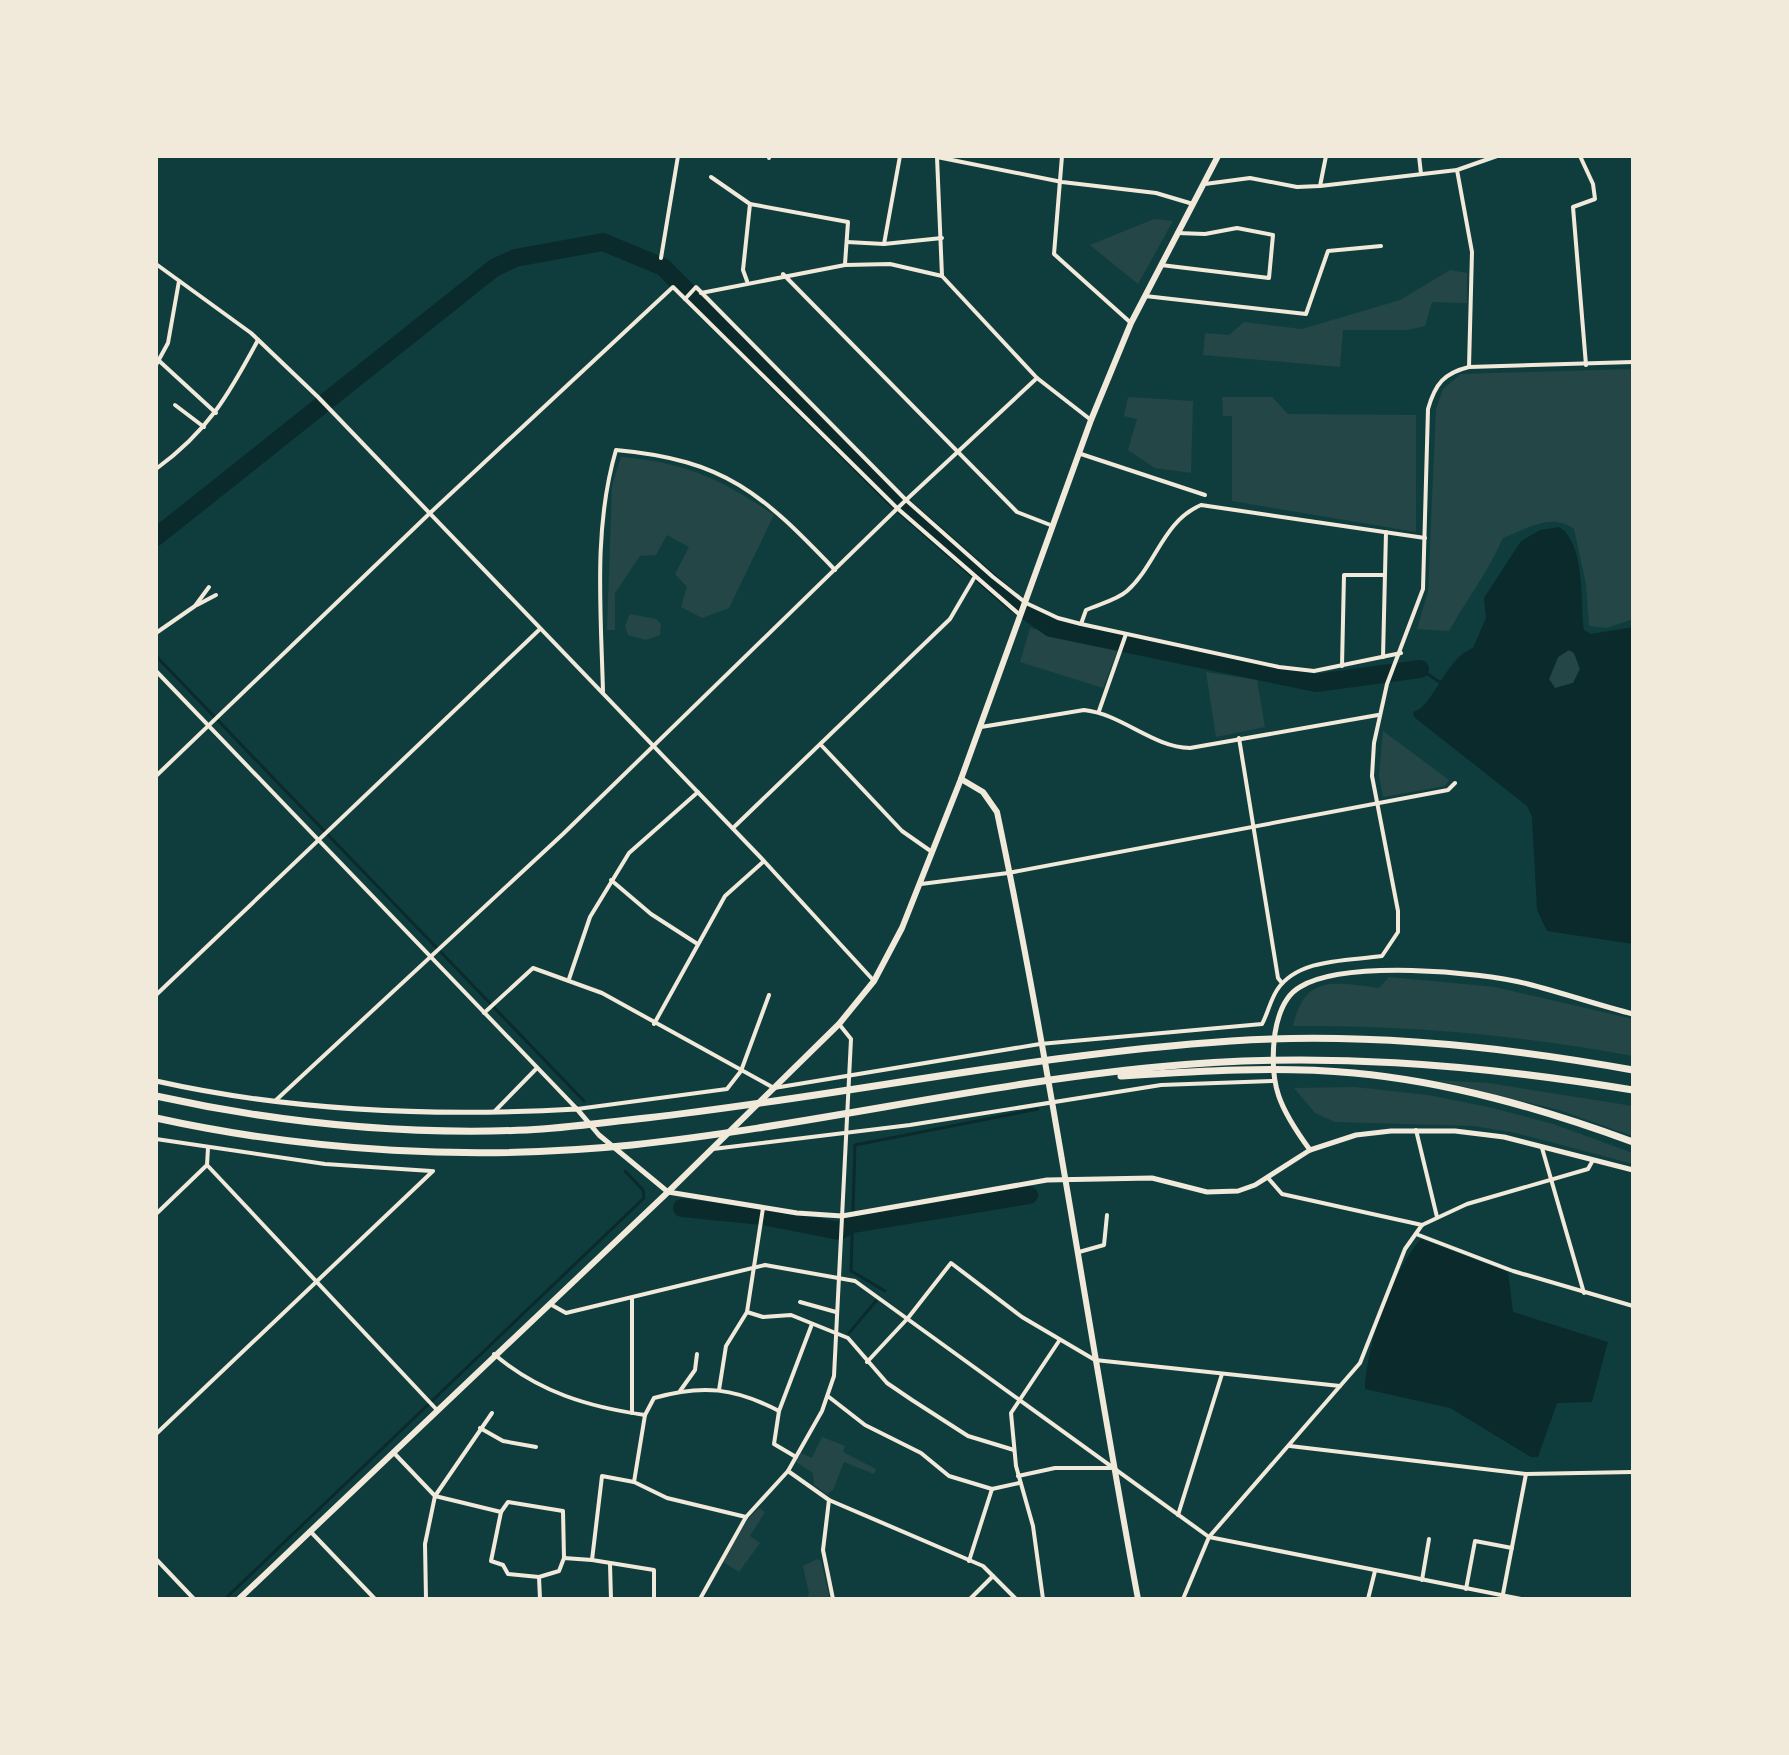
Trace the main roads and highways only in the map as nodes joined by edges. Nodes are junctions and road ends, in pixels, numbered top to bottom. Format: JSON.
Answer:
{"nodes":[{"id":1,"x":1218,"y":156,"type":"edge"},
{"id":2,"x":961,"y":779,"type":"junction"},
{"id":3,"x":1633,"y":1070,"type":"edge"},
{"id":4,"x":1055,"y":1079,"type":"junction"},
{"id":5,"x":1633,"y":1090,"type":"edge"},
{"id":6,"x":156,"y":1096,"type":"edge"},
{"id":7,"x":156,"y":1118,"type":"edge"},
{"id":8,"x":1633,"y":1142,"type":"edge"},
{"id":9,"x":239,"y":1599,"type":"edge"},
{"id":10,"x":1138,"y":1599,"type":"edge"}],
"edges":[{"from":1,"to":2,"type":"main road"},
{"from":2,"to":9,"type":"main road"},
{"from":2,"to":10,"type":"main road"},
{"from":3,"to":6,"type":"highway"},
{"from":4,"to":5,"type":"highway"},
{"from":4,"to":7,"type":"highway"},
{"from":4,"to":8,"type":"highway"}]}
